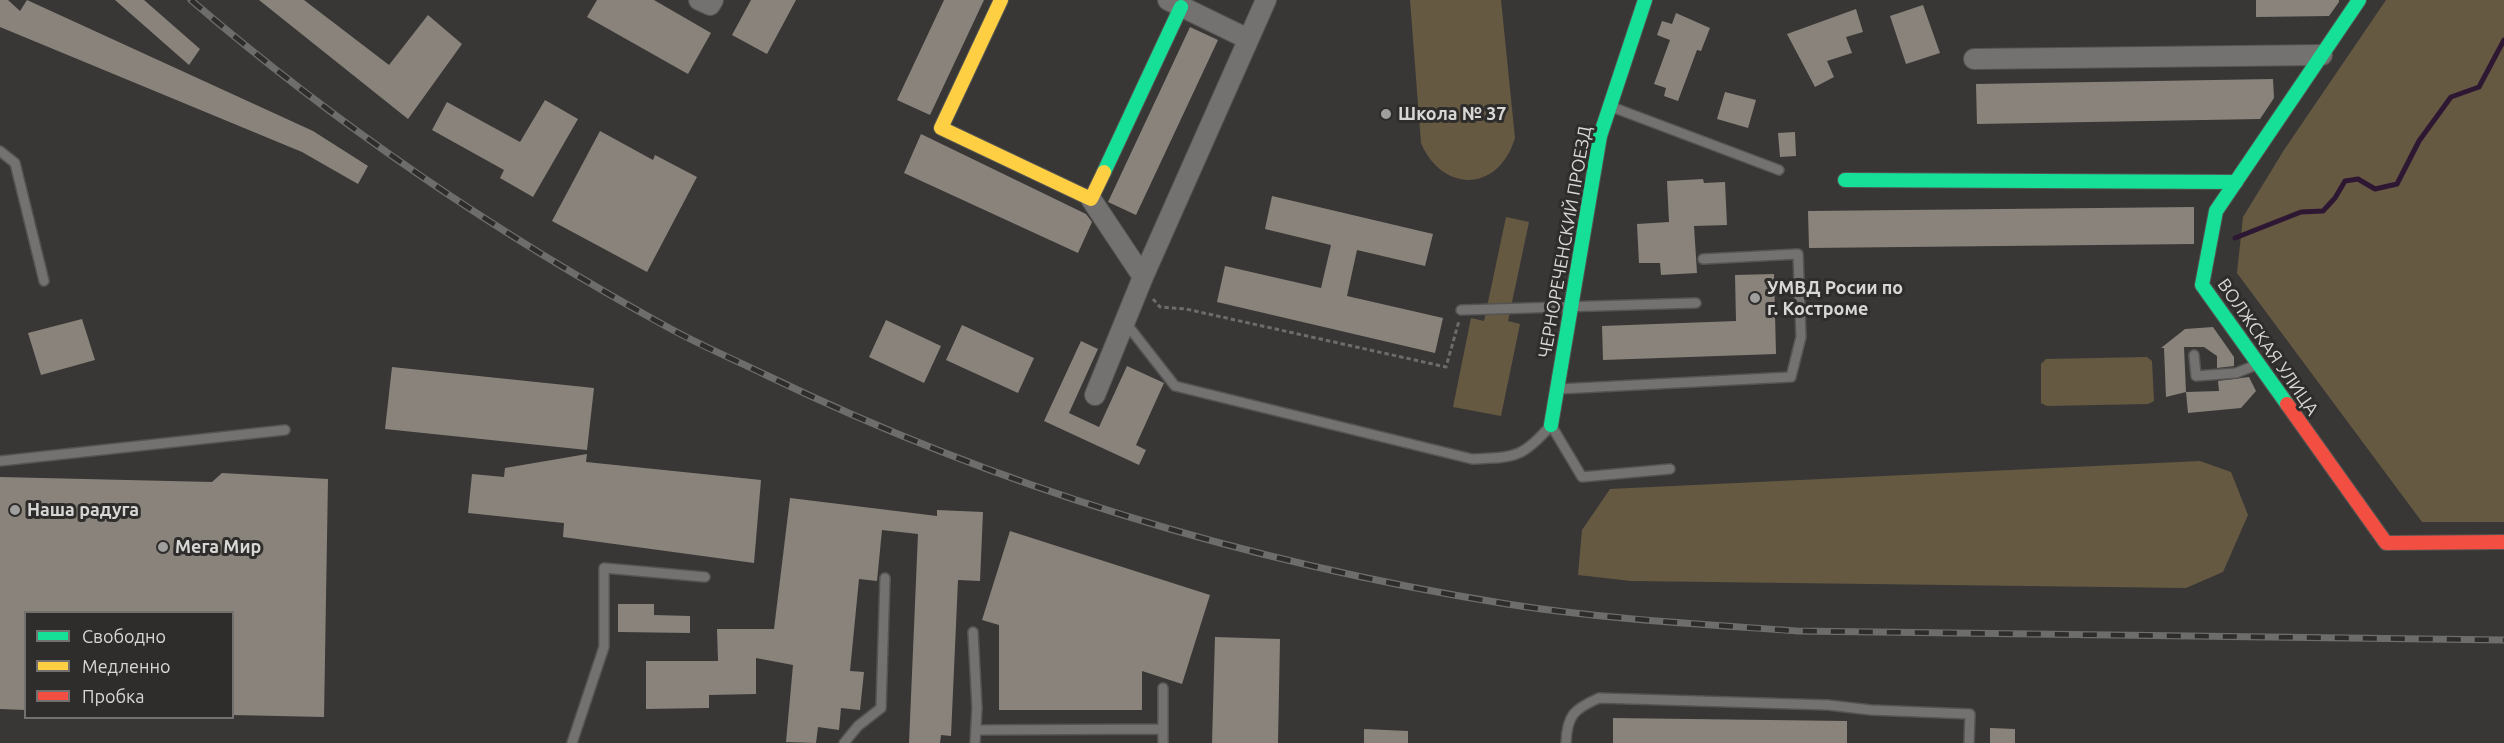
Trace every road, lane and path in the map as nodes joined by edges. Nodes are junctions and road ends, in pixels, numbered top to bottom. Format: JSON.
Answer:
{"nodes":[{"id":1,"x":699,"y":0,"type":"edge"},
{"id":2,"x":713,"y":0,"type":"edge"},
{"id":3,"x":1001,"y":0,"type":"edge"},
{"id":4,"x":1266,"y":0,"type":"edge"},
{"id":5,"x":1646,"y":0,"type":"edge"},
{"id":6,"x":2359,"y":0,"type":"edge"},
{"id":7,"x":1174,"y":3,"type":"edge"},
{"id":8,"x":1248,"y":39,"type":"junction"},
{"id":9,"x":2322,"y":55,"type":"junction"},
{"id":10,"x":1974,"y":59,"type":"dead end"},
{"id":11,"x":1610,"y":107,"type":"junction"},
{"id":12,"x":0,"y":152,"type":"edge"},
{"id":13,"x":1779,"y":170,"type":"dead end"},
{"id":14,"x":1845,"y":180,"type":"dead end"},
{"id":15,"x":2236,"y":182,"type":"junction"},
{"id":16,"x":1091,"y":199,"type":"junction"},
{"id":17,"x":1703,"y":259,"type":"dead end"},
{"id":18,"x":1143,"y":277,"type":"junction"},
{"id":19,"x":44,"y":281,"type":"dead end"},
{"id":20,"x":1696,"y":303,"type":"dead end"},
{"id":21,"x":1571,"y":306,"type":"junction"},
{"id":22,"x":1461,"y":310,"type":"joint"},
{"id":23,"x":1125,"y":322,"type":"junction"},
{"id":24,"x":2194,"y":356,"type":"dead end"},
{"id":25,"x":2258,"y":364,"type":"junction"},
{"id":26,"x":1557,"y":389,"type":"junction"},
{"id":27,"x":1095,"y":395,"type":"dead end"},
{"id":28,"x":1551,"y":425,"type":"junction"},
{"id":29,"x":285,"y":430,"type":"dead end"},
{"id":30,"x":0,"y":461,"type":"edge"},
{"id":31,"x":1670,"y":468,"type":"dead end"},
{"id":32,"x":2504,"y":542,"type":"edge"},
{"id":33,"x":705,"y":577,"type":"dead end"},
{"id":34,"x":885,"y":578,"type":"dead end"},
{"id":35,"x":973,"y":632,"type":"dead end"},
{"id":36,"x":1163,"y":688,"type":"dead end"},
{"id":37,"x":1163,"y":729,"type":"junction"},
{"id":38,"x":976,"y":730,"type":"junction"},
{"id":39,"x":572,"y":743,"type":"edge"},
{"id":40,"x":844,"y":743,"type":"edge"},
{"id":41,"x":975,"y":743,"type":"edge"},
{"id":42,"x":1163,"y":743,"type":"edge"},
{"id":43,"x":1566,"y":743,"type":"edge"},
{"id":44,"x":1969,"y":743,"type":"edge"}],
"edges":[{"from":1,"to":2,"type":"street"},
{"from":3,"to":16,"type":"street"},
{"from":4,"to":8,"type":"street"},
{"from":5,"to":11,"type":"street","name":"ЧЕРНОРЕЧЕНСКИЙ ПРОЕЗД"},
{"from":6,"to":9,"type":"street","name":"ВОЛЖСКАЯ УЛИЦА"},
{"from":7,"to":8,"type":"street"},
{"from":7,"to":16,"type":"street"},
{"from":8,"to":18,"type":"street"},
{"from":9,"to":10,"type":"street"},
{"from":9,"to":15,"type":"street","name":"ВОЛЖСКАЯ УЛИЦА"},
{"from":11,"to":13,"type":"lane"},
{"from":11,"to":21,"type":"street","name":"ЧЕРНОРЕЧЕНСКИЙ ПРОЕЗД"},
{"from":12,"to":19,"type":"lane"},
{"from":14,"to":15,"type":"street"},
{"from":15,"to":25,"type":"street","name":"ВОЛЖСКАЯ УЛИЦА"},
{"from":16,"to":18,"type":"street"},
{"from":17,"to":26,"type":"lane"},
{"from":18,"to":22,"type":"path"},
{"from":18,"to":23,"type":"street"},
{"from":20,"to":21,"type":"lane"},
{"from":21,"to":22,"type":"lane"},
{"from":21,"to":26,"type":"street","name":"ЧЕРНОРЕЧЕНСКИЙ ПРОЕЗД"},
{"from":23,"to":27,"type":"street"},
{"from":23,"to":28,"type":"lane"},
{"from":24,"to":25,"type":"lane"},
{"from":25,"to":32,"type":"street","name":"ВОЛЖСКАЯ УЛИЦА"},
{"from":26,"to":28,"type":"street","name":"ЧЕРНОРЕЧЕНСКИЙ ПРОЕЗД"},
{"from":28,"to":31,"type":"lane"},
{"from":29,"to":30,"type":"lane"},
{"from":33,"to":39,"type":"lane"},
{"from":34,"to":40,"type":"lane"},
{"from":35,"to":38,"type":"lane"},
{"from":36,"to":37,"type":"lane"},
{"from":37,"to":38,"type":"lane"},
{"from":37,"to":42,"type":"lane"},
{"from":38,"to":41,"type":"lane"},
{"from":43,"to":44,"type":"lane"}]}
